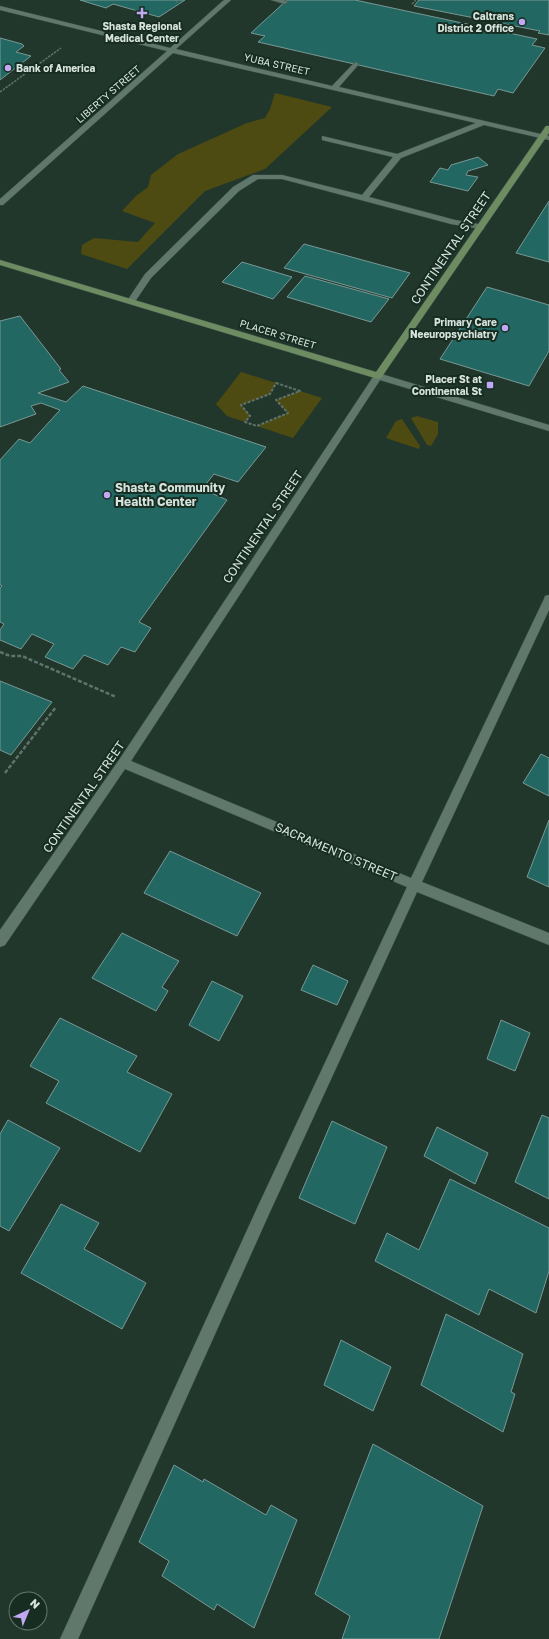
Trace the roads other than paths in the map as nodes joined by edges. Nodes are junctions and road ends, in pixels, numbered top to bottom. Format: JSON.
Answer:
{"nodes":[{"id":1,"x":228,"y":0,"type":"edge"},
{"id":2,"x":274,"y":0,"type":"edge"},
{"id":3,"x":285,"y":2,"type":"dead end"},
{"id":4,"x":0,"y":8,"type":"edge"},
{"id":5,"x":173,"y":50,"type":"junction"},
{"id":6,"x":356,"y":64,"type":"dead end"},
{"id":7,"x":334,"y":88,"type":"junction"},
{"id":8,"x":484,"y":123,"type":"junction"},
{"id":9,"x":549,"y":128,"type":"edge"},
{"id":10,"x":546,"y":137,"type":"edge"},
{"id":11,"x":325,"y":138,"type":"dead end"},
{"id":12,"x":398,"y":156,"type":"junction"},
{"id":13,"x":364,"y":198,"type":"junction"},
{"id":14,"x":0,"y":203,"type":"edge"},
{"id":15,"x":481,"y":227,"type":"junction"},
{"id":16,"x":0,"y":262,"type":"edge"},
{"id":17,"x":131,"y":301,"type":"junction"},
{"id":18,"x":378,"y":376,"type":"junction"},
{"id":19,"x":549,"y":428,"type":"edge"},
{"id":20,"x":549,"y":599,"type":"edge"},
{"id":21,"x":123,"y":763,"type":"junction"},
{"id":22,"x":415,"y":885,"type":"junction"},
{"id":23,"x":549,"y":939,"type":"edge"},
{"id":24,"x":0,"y":941,"type":"edge"},
{"id":25,"x":69,"y":1639,"type":"edge"}],
"edges":[{"from":1,"to":5,"type":"street","name":"LIBERTY STREET"},
{"from":2,"to":3,"type":"street"},
{"from":4,"to":5,"type":"street","name":"YUBA STREET"},
{"from":5,"to":7,"type":"street","name":"YUBA STREET"},
{"from":5,"to":14,"type":"street","name":"LIBERTY STREET"},
{"from":6,"to":7,"type":"street"},
{"from":7,"to":8,"type":"street","name":"YUBA STREET"},
{"from":8,"to":10,"type":"street","name":"YUBA STREET"},
{"from":8,"to":12,"type":"street"},
{"from":9,"to":10,"type":"main road","name":"CONTINENTAL STREET"},
{"from":10,"to":15,"type":"main road","name":"CONTINENTAL STREET"},
{"from":11,"to":12,"type":"street"},
{"from":12,"to":13,"type":"street"},
{"from":13,"to":15,"type":"street"},
{"from":13,"to":17,"type":"street"},
{"from":15,"to":18,"type":"main road","name":"CONTINENTAL STREET"},
{"from":16,"to":17,"type":"main road","name":"PLACER STREET"},
{"from":17,"to":18,"type":"main road","name":"PLACER STREET"},
{"from":18,"to":19,"type":"street","name":"PLACER STREET"},
{"from":18,"to":21,"type":"street","name":"CONTINENTAL STREET"},
{"from":20,"to":22,"type":"street"},
{"from":21,"to":22,"type":"street","name":"SACRAMENTO STREET"},
{"from":21,"to":24,"type":"street","name":"CONTINENTAL STREET"},
{"from":22,"to":23,"type":"street","name":"SACRAMENTO STREET"},
{"from":22,"to":25,"type":"street"}]}
